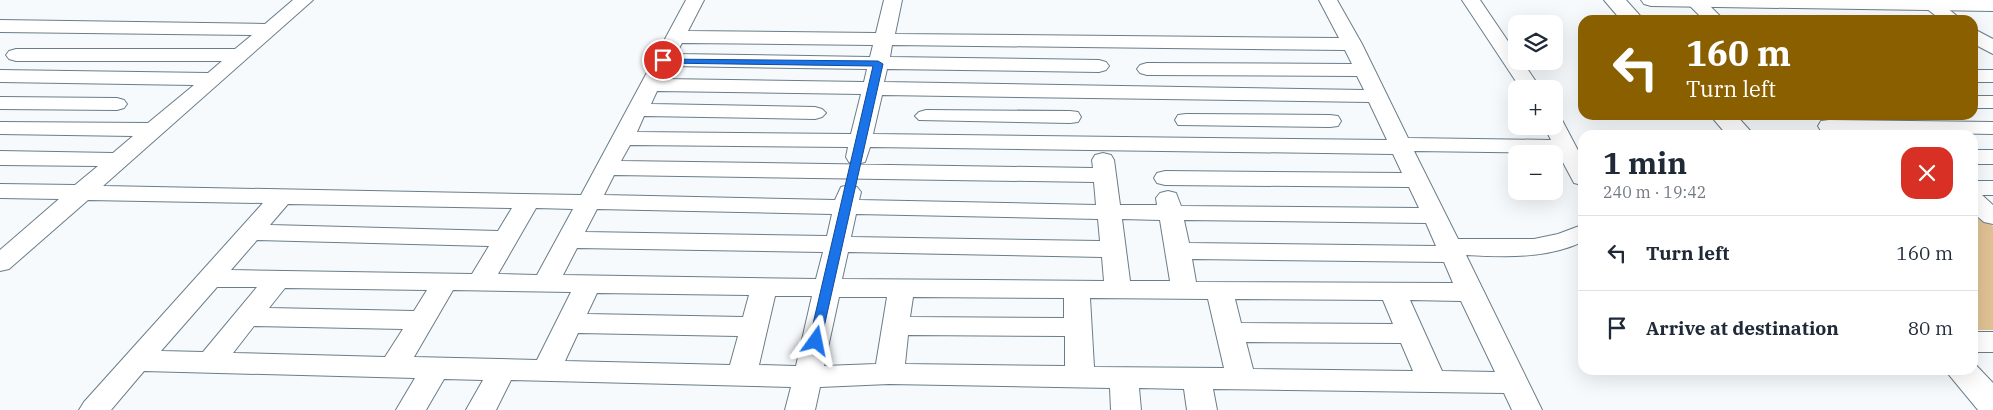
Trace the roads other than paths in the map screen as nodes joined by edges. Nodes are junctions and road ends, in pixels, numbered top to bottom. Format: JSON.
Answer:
{"nodes":[{"id":1,"x":304,"y":0,"type":"edge"},
{"id":2,"x":695,"y":0,"type":"edge"},
{"id":3,"x":892,"y":0,"type":"edge"},
{"id":4,"x":1328,"y":0,"type":"edge"},
{"id":5,"x":1471,"y":0,"type":"edge"},
{"id":6,"x":1614,"y":0,"type":"edge"},
{"id":7,"x":1651,"y":0,"type":"edge"},
{"id":8,"x":1694,"y":0,"type":"edge"},
{"id":9,"x":1927,"y":2,"type":"edge"},
{"id":10,"x":1993,"y":5,"type":"edge"},
{"id":11,"x":1628,"y":15,"type":"edge"},
{"id":12,"x":1710,"y":15,"type":"edge"},
{"id":13,"x":1946,"y":15,"type":"edge"},
{"id":14,"x":57,"y":27,"type":"junction"},
{"id":15,"x":5,"y":29,"type":"edge"},
{"id":16,"x":269,"y":30,"type":"junction"},
{"id":17,"x":676,"y":37,"type":"junction"},
{"id":18,"x":1978,"y":38,"type":"edge"},
{"id":19,"x":884,"y":40,"type":"junction"},
{"id":20,"x":1096,"y":42,"type":"junction"},
{"id":21,"x":1142,"y":42,"type":"junction"},
{"id":22,"x":1352,"y":44,"type":"junction"},
{"id":23,"x":1993,"y":48,"type":"edge"},
{"id":24,"x":1978,"y":53,"type":"edge"},
{"id":25,"x":1993,"y":53,"type":"edge"},
{"id":26,"x":240,"y":56,"type":"junction"},
{"id":27,"x":663,"y":60,"type":"junction"},
{"id":28,"x":878,"y":64,"type":"junction"},
{"id":29,"x":1100,"y":66,"type":"junction"},
{"id":30,"x":1147,"y":68,"type":"junction"},
{"id":31,"x":1364,"y":70,"type":"junction"},
{"id":32,"x":6,"y":72,"type":"edge"},
{"id":33,"x":1978,"y":76,"type":"edge"},
{"id":34,"x":1993,"y":76,"type":"edge"},
{"id":35,"x":149,"y":78,"type":"junction"},
{"id":36,"x":214,"y":79,"type":"junction"},
{"id":37,"x":1525,"y":80,"type":"edge"},
{"id":38,"x":650,"y":85,"type":"junction"},
{"id":39,"x":821,"y":87,"type":"junction"},
{"id":40,"x":873,"y":88,"type":"junction"},
{"id":41,"x":930,"y":89,"type":"junction"},
{"id":42,"x":1069,"y":91,"type":"junction"},
{"id":43,"x":1103,"y":91,"type":"junction"},
{"id":44,"x":1152,"y":92,"type":"junction"},
{"id":45,"x":1181,"y":93,"type":"junction"},
{"id":46,"x":1319,"y":95,"type":"junction"},
{"id":47,"x":1376,"y":96,"type":"junction"},
{"id":48,"x":1978,"y":102,"type":"edge"},
{"id":49,"x":1993,"y":102,"type":"edge"},
{"id":50,"x":0,"y":103,"type":"edge"},
{"id":51,"x":118,"y":104,"type":"junction"},
{"id":52,"x":638,"y":110,"type":"junction"},
{"id":53,"x":814,"y":113,"type":"junction"},
{"id":54,"x":926,"y":116,"type":"junction"},
{"id":55,"x":1070,"y":117,"type":"junction"},
{"id":56,"x":1186,"y":120,"type":"junction"},
{"id":57,"x":1727,"y":120,"type":"edge"},
{"id":58,"x":1330,"y":121,"type":"junction"},
{"id":59,"x":1829,"y":125,"type":"edge"},
{"id":60,"x":0,"y":128,"type":"edge"},
{"id":61,"x":1993,"y":128,"type":"edge"},
{"id":62,"x":88,"y":129,"type":"junction"},
{"id":63,"x":154,"y":130,"type":"junction"},
{"id":64,"x":1736,"y":130,"type":"edge"},
{"id":65,"x":1559,"y":135,"type":"edge"},
{"id":66,"x":622,"y":138,"type":"junction"},
{"id":67,"x":807,"y":141,"type":"junction"},
{"id":68,"x":860,"y":142,"type":"junction"},
{"id":69,"x":922,"y":142,"type":"junction"},
{"id":70,"x":1072,"y":144,"type":"junction"},
{"id":71,"x":1101,"y":144,"type":"junction"},
{"id":72,"x":1159,"y":144,"type":"junction"},
{"id":73,"x":1192,"y":145,"type":"junction"},
{"id":74,"x":1400,"y":145,"type":"junction"},
{"id":75,"x":1341,"y":146,"type":"junction"},
{"id":76,"x":1565,"y":147,"type":"junction"},
{"id":77,"x":1978,"y":157,"type":"edge"},
{"id":78,"x":1993,"y":157,"type":"edge"},
{"id":79,"x":0,"y":158,"type":"edge"},
{"id":80,"x":119,"y":160,"type":"junction"},
{"id":81,"x":607,"y":168,"type":"junction"},
{"id":82,"x":1578,"y":171,"type":"edge"},
{"id":83,"x":854,"y":172,"type":"junction"},
{"id":84,"x":1104,"y":175,"type":"junction"},
{"id":85,"x":1165,"y":178,"type":"junction"},
{"id":86,"x":1417,"y":180,"type":"junction"},
{"id":87,"x":1978,"y":188,"type":"edge"},
{"id":88,"x":1993,"y":188,"type":"edge"},
{"id":89,"x":0,"y":191,"type":"edge"},
{"id":90,"x":83,"y":192,"type":"junction"},
{"id":91,"x":282,"y":196,"type":"junction"},
{"id":92,"x":529,"y":200,"type":"junction"},
{"id":93,"x":590,"y":201,"type":"junction"},
{"id":94,"x":1978,"y":204,"type":"edge"},
{"id":95,"x":846,"y":207,"type":"junction"},
{"id":96,"x":1108,"y":212,"type":"junction"},
{"id":97,"x":1171,"y":212,"type":"junction"},
{"id":98,"x":1435,"y":216,"type":"junction"},
{"id":99,"x":1993,"y":217,"type":"edge"},
{"id":100,"x":250,"y":232,"type":"junction"},
{"id":101,"x":1578,"y":235,"type":"edge"},
{"id":102,"x":506,"y":238,"type":"junction"},
{"id":103,"x":569,"y":240,"type":"junction"},
{"id":104,"x":837,"y":246,"type":"junction"},
{"id":105,"x":1112,"y":249,"type":"junction"},
{"id":106,"x":1178,"y":251,"type":"junction"},
{"id":107,"x":1451,"y":251,"type":"junction"},
{"id":108,"x":0,"y":263,"type":"edge"},
{"id":109,"x":208,"y":278,"type":"junction"},
{"id":110,"x":277,"y":280,"type":"junction"},
{"id":111,"x":445,"y":282,"type":"junction"},
{"id":112,"x":480,"y":282,"type":"junction"},
{"id":113,"x":546,"y":283,"type":"junction"},
{"id":114,"x":588,"y":284,"type":"junction"},
{"id":115,"x":764,"y":287,"type":"junction"},
{"id":116,"x":828,"y":288,"type":"junction"},
{"id":117,"x":901,"y":288,"type":"junction"},
{"id":118,"x":1077,"y":290,"type":"junction"},
{"id":119,"x":1118,"y":290,"type":"junction"},
{"id":120,"x":1185,"y":290,"type":"junction"},
{"id":121,"x":1219,"y":290,"type":"junction"},
{"id":122,"x":1392,"y":292,"type":"junction"},
{"id":123,"x":1470,"y":292,"type":"junction"},
{"id":124,"x":247,"y":317,"type":"junction"},
{"id":125,"x":422,"y":320,"type":"junction"},
{"id":126,"x":569,"y":323,"type":"junction"},
{"id":127,"x":896,"y":326,"type":"junction"},
{"id":128,"x":754,"y":327,"type":"junction"},
{"id":129,"x":1078,"y":327,"type":"junction"},
{"id":130,"x":1230,"y":332,"type":"junction"},
{"id":131,"x":1411,"y":334,"type":"junction"},
{"id":132,"x":1978,"y":342,"type":"edge"},
{"id":133,"x":1993,"y":342,"type":"edge"},
{"id":134,"x":136,"y":362,"type":"junction"},
{"id":135,"x":209,"y":364,"type":"junction"},
{"id":136,"x":393,"y":368,"type":"junction"},
{"id":137,"x":435,"y":368,"type":"junction"},
{"id":138,"x":502,"y":370,"type":"junction"},
{"id":139,"x":546,"y":371,"type":"junction"},
{"id":140,"x":889,"y":374,"type":"junction"},
{"id":141,"x":742,"y":375,"type":"junction"},
{"id":142,"x":1967,"y":375,"type":"edge"},
{"id":143,"x":1080,"y":376,"type":"junction"},
{"id":144,"x":808,"y":377,"type":"junction"},
{"id":145,"x":1124,"y":377,"type":"junction"},
{"id":146,"x":1197,"y":378,"type":"junction"},
{"id":147,"x":1241,"y":379,"type":"junction"},
{"id":148,"x":1432,"y":382,"type":"junction"},
{"id":149,"x":1515,"y":383,"type":"junction"},
{"id":150,"x":1993,"y":404,"type":"edge"},
{"id":151,"x":94,"y":410,"type":"edge"},
{"id":152,"x":102,"y":410,"type":"edge"},
{"id":153,"x":410,"y":410,"type":"edge"},
{"id":154,"x":481,"y":410,"type":"edge"},
{"id":155,"x":800,"y":410,"type":"edge"},
{"id":156,"x":1126,"y":410,"type":"edge"},
{"id":157,"x":1202,"y":410,"type":"edge"},
{"id":158,"x":1527,"y":410,"type":"edge"}],
"edges":[{"from":1,"to":16,"type":"street"},
{"from":2,"to":17,"type":"street"},
{"from":3,"to":19,"type":"street"},
{"from":4,"to":22,"type":"street"},
{"from":5,"to":37,"type":"street"},
{"from":6,"to":11,"type":"street"},
{"from":7,"to":8,"type":"street"},
{"from":8,"to":9,"type":"street"},
{"from":8,"to":12,"type":"street"},
{"from":9,"to":10,"type":"street"},
{"from":9,"to":13,"type":"street"},
{"from":14,"to":15,"type":"street"},
{"from":14,"to":16,"type":"street"},
{"from":14,"to":32,"type":"street"},
{"from":16,"to":26,"type":"street"},
{"from":17,"to":19,"type":"street"},
{"from":17,"to":27,"type":"street"},
{"from":18,"to":23,"type":"street"},
{"from":19,"to":20,"type":"street"},
{"from":19,"to":28,"type":"street"},
{"from":20,"to":21,"type":"street"},
{"from":20,"to":29,"type":"street"},
{"from":21,"to":22,"type":"street"},
{"from":21,"to":30,"type":"street"},
{"from":22,"to":31,"type":"street"},
{"from":24,"to":25,"type":"street"},
{"from":26,"to":32,"type":"street"},
{"from":26,"to":36,"type":"street"},
{"from":27,"to":28,"type":"street"},
{"from":27,"to":38,"type":"street"},
{"from":28,"to":29,"type":"street"},
{"from":28,"to":40,"type":"street"},
{"from":29,"to":43,"type":"street"},
{"from":30,"to":31,"type":"street"},
{"from":30,"to":44,"type":"street"},
{"from":31,"to":47,"type":"street"},
{"from":32,"to":35,"type":"street"},
{"from":33,"to":34,"type":"street"},
{"from":35,"to":36,"type":"street"},
{"from":35,"to":51,"type":"street"},
{"from":36,"to":63,"type":"street"},
{"from":38,"to":39,"type":"street"},
{"from":38,"to":52,"type":"street"},
{"from":39,"to":40,"type":"street"},
{"from":39,"to":53,"type":"street"},
{"from":40,"to":41,"type":"street"},
{"from":40,"to":68,"type":"street"},
{"from":41,"to":42,"type":"street"},
{"from":41,"to":54,"type":"street"},
{"from":42,"to":43,"type":"street"},
{"from":42,"to":55,"type":"street"},
{"from":43,"to":44,"type":"street"},
{"from":44,"to":45,"type":"street"},
{"from":45,"to":46,"type":"street"},
{"from":45,"to":56,"type":"street"},
{"from":46,"to":47,"type":"street"},
{"from":46,"to":58,"type":"street"},
{"from":47,"to":74,"type":"street"},
{"from":48,"to":49,"type":"street"},
{"from":50,"to":51,"type":"street"},
{"from":51,"to":62,"type":"street"},
{"from":52,"to":53,"type":"street"},
{"from":52,"to":66,"type":"street"},
{"from":53,"to":67,"type":"street"},
{"from":54,"to":55,"type":"street"},
{"from":54,"to":69,"type":"street"},
{"from":55,"to":70,"type":"street"},
{"from":56,"to":58,"type":"street"},
{"from":56,"to":73,"type":"street"},
{"from":57,"to":64,"type":"street"},
{"from":58,"to":75,"type":"street"},
{"from":59,"to":61,"type":"street"},
{"from":60,"to":62,"type":"street"},
{"from":62,"to":63,"type":"street"},
{"from":63,"to":80,"type":"street"},
{"from":65,"to":76,"type":"street"},
{"from":66,"to":67,"type":"street"},
{"from":66,"to":81,"type":"street"},
{"from":67,"to":68,"type":"street"},
{"from":68,"to":69,"type":"street"},
{"from":68,"to":83,"type":"street"},
{"from":69,"to":70,"type":"street"},
{"from":70,"to":71,"type":"street"},
{"from":71,"to":72,"type":"street"},
{"from":71,"to":84,"type":"street"},
{"from":72,"to":73,"type":"street"},
{"from":72,"to":85,"type":"street"},
{"from":73,"to":75,"type":"street"},
{"from":74,"to":75,"type":"street"},
{"from":74,"to":76,"type":"street"},
{"from":74,"to":86,"type":"street"},
{"from":76,"to":82,"type":"street"},
{"from":77,"to":78,"type":"street"},
{"from":79,"to":80,"type":"street"},
{"from":80,"to":90,"type":"street"},
{"from":81,"to":83,"type":"street"},
{"from":81,"to":93,"type":"street"},
{"from":83,"to":84,"type":"street"},
{"from":83,"to":95,"type":"street"},
{"from":84,"to":96,"type":"street"},
{"from":85,"to":86,"type":"street"},
{"from":85,"to":97,"type":"street"},
{"from":86,"to":98,"type":"street"},
{"from":87,"to":88,"type":"street"},
{"from":89,"to":90,"type":"street"},
{"from":90,"to":91,"type":"street"},
{"from":90,"to":108,"type":"street"},
{"from":91,"to":92,"type":"street"},
{"from":91,"to":100,"type":"street"},
{"from":92,"to":93,"type":"street"},
{"from":92,"to":102,"type":"street"},
{"from":93,"to":95,"type":"street"},
{"from":93,"to":103,"type":"street"},
{"from":94,"to":99,"type":"street"},
{"from":95,"to":96,"type":"street"},
{"from":95,"to":104,"type":"street"},
{"from":96,"to":97,"type":"street"},
{"from":96,"to":105,"type":"street"},
{"from":97,"to":98,"type":"street"},
{"from":97,"to":106,"type":"street"},
{"from":98,"to":107,"type":"street"},
{"from":100,"to":102,"type":"street"},
{"from":100,"to":109,"type":"street"},
{"from":101,"to":107,"type":"street"},
{"from":102,"to":112,"type":"street"},
{"from":103,"to":104,"type":"street"},
{"from":103,"to":113,"type":"street"},
{"from":104,"to":105,"type":"street"},
{"from":104,"to":116,"type":"street"},
{"from":105,"to":119,"type":"street"},
{"from":106,"to":107,"type":"street"},
{"from":106,"to":120,"type":"street"},
{"from":107,"to":123,"type":"street"},
{"from":109,"to":110,"type":"street"},
{"from":109,"to":134,"type":"street"},
{"from":110,"to":111,"type":"street"},
{"from":110,"to":124,"type":"street"},
{"from":111,"to":112,"type":"street"},
{"from":111,"to":125,"type":"street"},
{"from":112,"to":113,"type":"street"},
{"from":113,"to":114,"type":"street"},
{"from":114,"to":115,"type":"street"},
{"from":114,"to":126,"type":"street"},
{"from":115,"to":116,"type":"street"},
{"from":115,"to":128,"type":"street"},
{"from":116,"to":117,"type":"street"},
{"from":116,"to":144,"type":"street"},
{"from":117,"to":118,"type":"street"},
{"from":117,"to":127,"type":"street"},
{"from":118,"to":119,"type":"street"},
{"from":118,"to":129,"type":"street"},
{"from":119,"to":120,"type":"street"},
{"from":120,"to":121,"type":"street"},
{"from":121,"to":122,"type":"street"},
{"from":121,"to":130,"type":"street"},
{"from":122,"to":123,"type":"street"},
{"from":122,"to":131,"type":"street"},
{"from":123,"to":149,"type":"street"},
{"from":124,"to":125,"type":"street"},
{"from":124,"to":135,"type":"street"},
{"from":125,"to":136,"type":"street"},
{"from":126,"to":128,"type":"street"},
{"from":126,"to":139,"type":"street"},
{"from":127,"to":129,"type":"street"},
{"from":127,"to":140,"type":"street"},
{"from":128,"to":141,"type":"street"},
{"from":129,"to":143,"type":"street"},
{"from":130,"to":131,"type":"street"},
{"from":130,"to":147,"type":"street"},
{"from":131,"to":148,"type":"street"},
{"from":132,"to":133,"type":"street"},
{"from":134,"to":135,"type":"street"},
{"from":134,"to":151,"type":"street"},
{"from":135,"to":136,"type":"street"},
{"from":136,"to":137,"type":"street"},
{"from":137,"to":138,"type":"street"},
{"from":137,"to":153,"type":"street"},
{"from":138,"to":139,"type":"street"},
{"from":138,"to":154,"type":"street"},
{"from":139,"to":141,"type":"street"},
{"from":140,"to":143,"type":"street"},
{"from":140,"to":144,"type":"street"},
{"from":141,"to":144,"type":"street"},
{"from":142,"to":150,"type":"street"},
{"from":143,"to":145,"type":"street"},
{"from":144,"to":155,"type":"street"},
{"from":145,"to":146,"type":"street"},
{"from":145,"to":156,"type":"street"},
{"from":146,"to":147,"type":"street"},
{"from":146,"to":157,"type":"street"},
{"from":147,"to":148,"type":"street"},
{"from":148,"to":149,"type":"street"},
{"from":149,"to":158,"type":"street"},
{"from":151,"to":152,"type":"street"}]}
